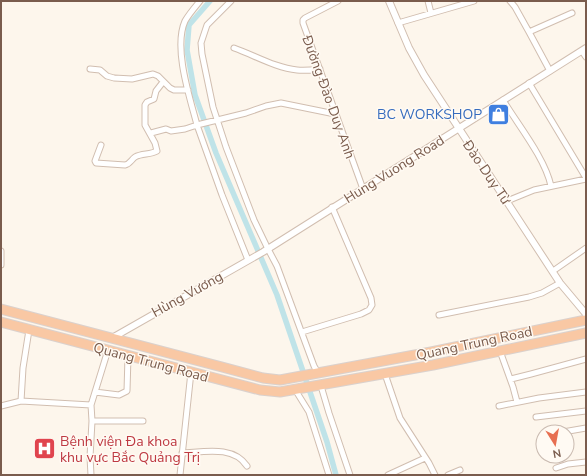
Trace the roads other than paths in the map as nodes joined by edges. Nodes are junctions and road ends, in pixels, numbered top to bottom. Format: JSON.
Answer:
{"nodes":[{"id":1,"x":200,"y":1,"type":"edge"},
{"id":2,"x":231,"y":1,"type":"edge"},
{"id":3,"x":338,"y":1,"type":"edge"},
{"id":4,"x":389,"y":1,"type":"edge"},
{"id":5,"x":428,"y":1,"type":"edge"},
{"id":6,"x":474,"y":1,"type":"edge"},
{"id":7,"x":511,"y":1,"type":"edge"},
{"id":8,"x":467,"y":2,"type":"edge"},
{"id":9,"x":431,"y":13,"type":"junction"},
{"id":10,"x":572,"y":13,"type":"dead end"},
{"id":11,"x":398,"y":23,"type":"junction"},
{"id":12,"x":529,"y":32,"type":"junction"},
{"id":13,"x":234,"y":48,"type":"dead end"},
{"id":14,"x":584,"y":50,"type":"edge"},
{"id":15,"x":586,"y":57,"type":"edge"},
{"id":16,"x":90,"y":69,"type":"dead end"},
{"id":17,"x":320,"y":69,"type":"junction"},
{"id":18,"x":550,"y":71,"type":"junction"},
{"id":19,"x":163,"y":82,"type":"junction"},
{"id":20,"x":529,"y":83,"type":"junction"},
{"id":21,"x":188,"y":90,"type":"junction"},
{"id":22,"x":503,"y":100,"type":"junction"},
{"id":23,"x":335,"y":114,"type":"junction"},
{"id":24,"x":216,"y":121,"type":"junction"},
{"id":25,"x":198,"y":125,"type":"junction"},
{"id":26,"x":458,"y":128,"type":"junction"},
{"id":27,"x":151,"y":134,"type":"junction"},
{"id":28,"x":101,"y":145,"type":"dead end"},
{"id":29,"x":586,"y":178,"type":"edge"},
{"id":30,"x":551,"y":186,"type":"junction"},
{"id":31,"x":363,"y":188,"type":"junction"},
{"id":32,"x":507,"y":201,"type":"junction"},
{"id":33,"x":332,"y":207,"type":"junction"},
{"id":34,"x":586,"y":248,"type":"edge"},
{"id":35,"x":266,"y":250,"type":"junction"},
{"id":36,"x":1,"y":251,"type":"edge"},
{"id":37,"x":250,"y":259,"type":"junction"},
{"id":38,"x":1,"y":265,"type":"edge"},
{"id":39,"x":553,"y":271,"type":"junction"},
{"id":40,"x":560,"y":283,"type":"junction"},
{"id":41,"x":1,"y":309,"type":"edge"},
{"id":42,"x":586,"y":314,"type":"edge"},
{"id":43,"x":439,"y":315,"type":"dead end"},
{"id":44,"x":33,"y":318,"type":"junction"},
{"id":45,"x":586,"y":320,"type":"edge"},
{"id":46,"x":1,"y":322,"type":"edge"},
{"id":47,"x":29,"y":330,"type":"junction"},
{"id":48,"x":302,"y":332,"type":"junction"},
{"id":49,"x":586,"y":333,"type":"edge"},
{"id":50,"x":112,"y":338,"type":"junction"},
{"id":51,"x":108,"y":350,"type":"junction"},
{"id":52,"x":500,"y":351,"type":"junction"},
{"id":53,"x":431,"y":352,"type":"junction"},
{"id":54,"x":128,"y":356,"type":"junction"},
{"id":55,"x":586,"y":359,"type":"edge"},
{"id":56,"x":433,"y":365,"type":"junction"},
{"id":57,"x":222,"y":367,"type":"junction"},
{"id":58,"x":191,"y":372,"type":"junction"},
{"id":59,"x":317,"y":374,"type":"junction"},
{"id":60,"x":385,"y":374,"type":"junction"},
{"id":61,"x":511,"y":379,"type":"junction"},
{"id":62,"x":218,"y":380,"type":"junction"},
{"id":63,"x":319,"y":386,"type":"junction"},
{"id":64,"x":298,"y":390,"type":"junction"},
{"id":65,"x":95,"y":392,"type":"junction"},
{"id":66,"x":586,"y":392,"type":"edge"},
{"id":67,"x":21,"y":401,"type":"junction"},
{"id":68,"x":517,"y":402,"type":"junction"},
{"id":69,"x":91,"y":405,"type":"junction"},
{"id":70,"x":1,"y":406,"type":"edge"},
{"id":71,"x":499,"y":406,"type":"dead end"},
{"id":72,"x":586,"y":411,"type":"edge"},
{"id":73,"x":536,"y":417,"type":"dead end"},
{"id":74,"x":92,"y":421,"type":"junction"},
{"id":75,"x":143,"y":421,"type":"dead end"},
{"id":76,"x":586,"y":428,"type":"edge"},
{"id":77,"x":575,"y":430,"type":"edge"},
{"id":78,"x":182,"y":453,"type":"junction"},
{"id":79,"x":425,"y":458,"type":"junction"},
{"id":80,"x":586,"y":462,"type":"edge"},
{"id":81,"x":248,"y":466,"type":"dead end"},
{"id":82,"x":556,"y":468,"type":"dead end"},
{"id":83,"x":460,"y":470,"type":"dead end"},
{"id":84,"x":91,"y":475,"type":"edge"},
{"id":85,"x":180,"y":475,"type":"edge"},
{"id":86,"x":328,"y":475,"type":"edge"},
{"id":87,"x":350,"y":475,"type":"edge"},
{"id":88,"x":388,"y":475,"type":"edge"},
{"id":89,"x":435,"y":475,"type":"edge"},
{"id":90,"x":448,"y":475,"type":"edge"}],
"edges":[{"from":1,"to":21,"type":"street"},
{"from":2,"to":24,"type":"street"},
{"from":3,"to":17,"type":"street","name":"Đường Đào Duy Anh"},
{"from":4,"to":11,"type":"street","name":"Đào Duy Từ"},
{"from":5,"to":9,"type":"street"},
{"from":6,"to":8,"type":"street"},
{"from":7,"to":12,"type":"street"},
{"from":8,"to":9,"type":"street"},
{"from":9,"to":11,"type":"street"},
{"from":10,"to":12,"type":"street"},
{"from":11,"to":26,"type":"street","name":"Đào Duy Từ"},
{"from":12,"to":18,"type":"street"},
{"from":13,"to":17,"type":"street"},
{"from":14,"to":15,"type":"street"},
{"from":14,"to":18,"type":"street","name":"Hung Vuong Road"},
{"from":16,"to":19,"type":"street"},
{"from":17,"to":23,"type":"street","name":"Đường Đào Duy Anh"},
{"from":18,"to":20,"type":"street","name":"Hung Vuong Road"},
{"from":19,"to":21,"type":"street"},
{"from":19,"to":27,"type":"street"},
{"from":20,"to":22,"type":"street","name":"Hung Vuong Road"},
{"from":20,"to":29,"type":"street"},
{"from":21,"to":25,"type":"street"},
{"from":22,"to":26,"type":"street","name":"Hung Vuong Road"},
{"from":22,"to":30,"type":"street"},
{"from":23,"to":24,"type":"street"},
{"from":23,"to":31,"type":"street","name":"Đường Đào Duy Anh"},
{"from":24,"to":25,"type":"street"},
{"from":24,"to":35,"type":"street"},
{"from":25,"to":27,"type":"street"},
{"from":25,"to":37,"type":"street"},
{"from":26,"to":31,"type":"street","name":"Hung Vuong Road"},
{"from":26,"to":32,"type":"street","name":"Đào Duy Từ"},
{"from":27,"to":28,"type":"street"},
{"from":29,"to":30,"type":"street"},
{"from":30,"to":32,"type":"street"},
{"from":31,"to":33,"type":"street","name":"Hung Vuong Road"},
{"from":32,"to":39,"type":"street","name":"Đào Duy Từ"},
{"from":33,"to":35,"type":"street","name":"Hung Vuong Road"},
{"from":33,"to":48,"type":"street"},
{"from":34,"to":39,"type":"street"},
{"from":35,"to":37,"type":"street","name":"Hùng Vương"},
{"from":35,"to":48,"type":"street"},
{"from":36,"to":38,"type":"street"},
{"from":37,"to":50,"type":"street","name":"Hùng Vương"},
{"from":39,"to":40,"type":"street","name":"Đào Duy Từ"},
{"from":40,"to":42,"type":"street","name":"Đào Duy Từ"},
{"from":40,"to":43,"type":"street"},
{"from":41,"to":44,"type":"highway","name":"Quang Trung Road"},
{"from":44,"to":47,"type":"highway"},
{"from":44,"to":50,"type":"highway","name":"Quang Trung Road"},
{"from":45,"to":53,"type":"highway","name":"Quang Trung Road"},
{"from":46,"to":47,"type":"highway","name":"Quang Trung Road"},
{"from":47,"to":51,"type":"highway","name":"Quang Trung Road"},
{"from":47,"to":67,"type":"street"},
{"from":48,"to":59,"type":"street"},
{"from":49,"to":52,"type":"highway","name":"Quang Trung Road"},
{"from":50,"to":51,"type":"highway"},
{"from":50,"to":57,"type":"highway","name":"Quang Trung Road"},
{"from":51,"to":54,"type":"highway","name":"Quang Trung Road"},
{"from":51,"to":65,"type":"street"},
{"from":52,"to":56,"type":"highway","name":"Quang Trung Road"},
{"from":52,"to":61,"type":"street"},
{"from":53,"to":56,"type":"highway"},
{"from":53,"to":59,"type":"highway","name":"Quang Trung Road"},
{"from":54,"to":58,"type":"highway","name":"Quang Trung Road"},
{"from":54,"to":65,"type":"street"},
{"from":55,"to":61,"type":"street"},
{"from":56,"to":60,"type":"highway","name":"Quang Trung Road"},
{"from":57,"to":59,"type":"highway","name":"Quang Trung Road"},
{"from":57,"to":62,"type":"highway"},
{"from":58,"to":62,"type":"highway","name":"Quang Trung Road"},
{"from":58,"to":78,"type":"street"},
{"from":60,"to":63,"type":"highway","name":"Quang Trung Road"},
{"from":60,"to":79,"type":"street"},
{"from":61,"to":68,"type":"street"},
{"from":62,"to":64,"type":"highway","name":"Quang Trung Road"},
{"from":63,"to":64,"type":"highway","name":"Quang Trung Road"},
{"from":63,"to":87,"type":"street"},
{"from":64,"to":86,"type":"street"},
{"from":65,"to":69,"type":"street"},
{"from":66,"to":68,"type":"street"},
{"from":67,"to":69,"type":"street"},
{"from":67,"to":70,"type":"street"},
{"from":68,"to":71,"type":"street"},
{"from":69,"to":74,"type":"street"},
{"from":72,"to":73,"type":"street"},
{"from":74,"to":75,"type":"street"},
{"from":74,"to":84,"type":"street"},
{"from":76,"to":77,"type":"street"},
{"from":78,"to":81,"type":"street"},
{"from":78,"to":85,"type":"street"},
{"from":79,"to":88,"type":"street"},
{"from":79,"to":89,"type":"street"},
{"from":80,"to":82,"type":"street"},
{"from":83,"to":90,"type":"street"}]}
